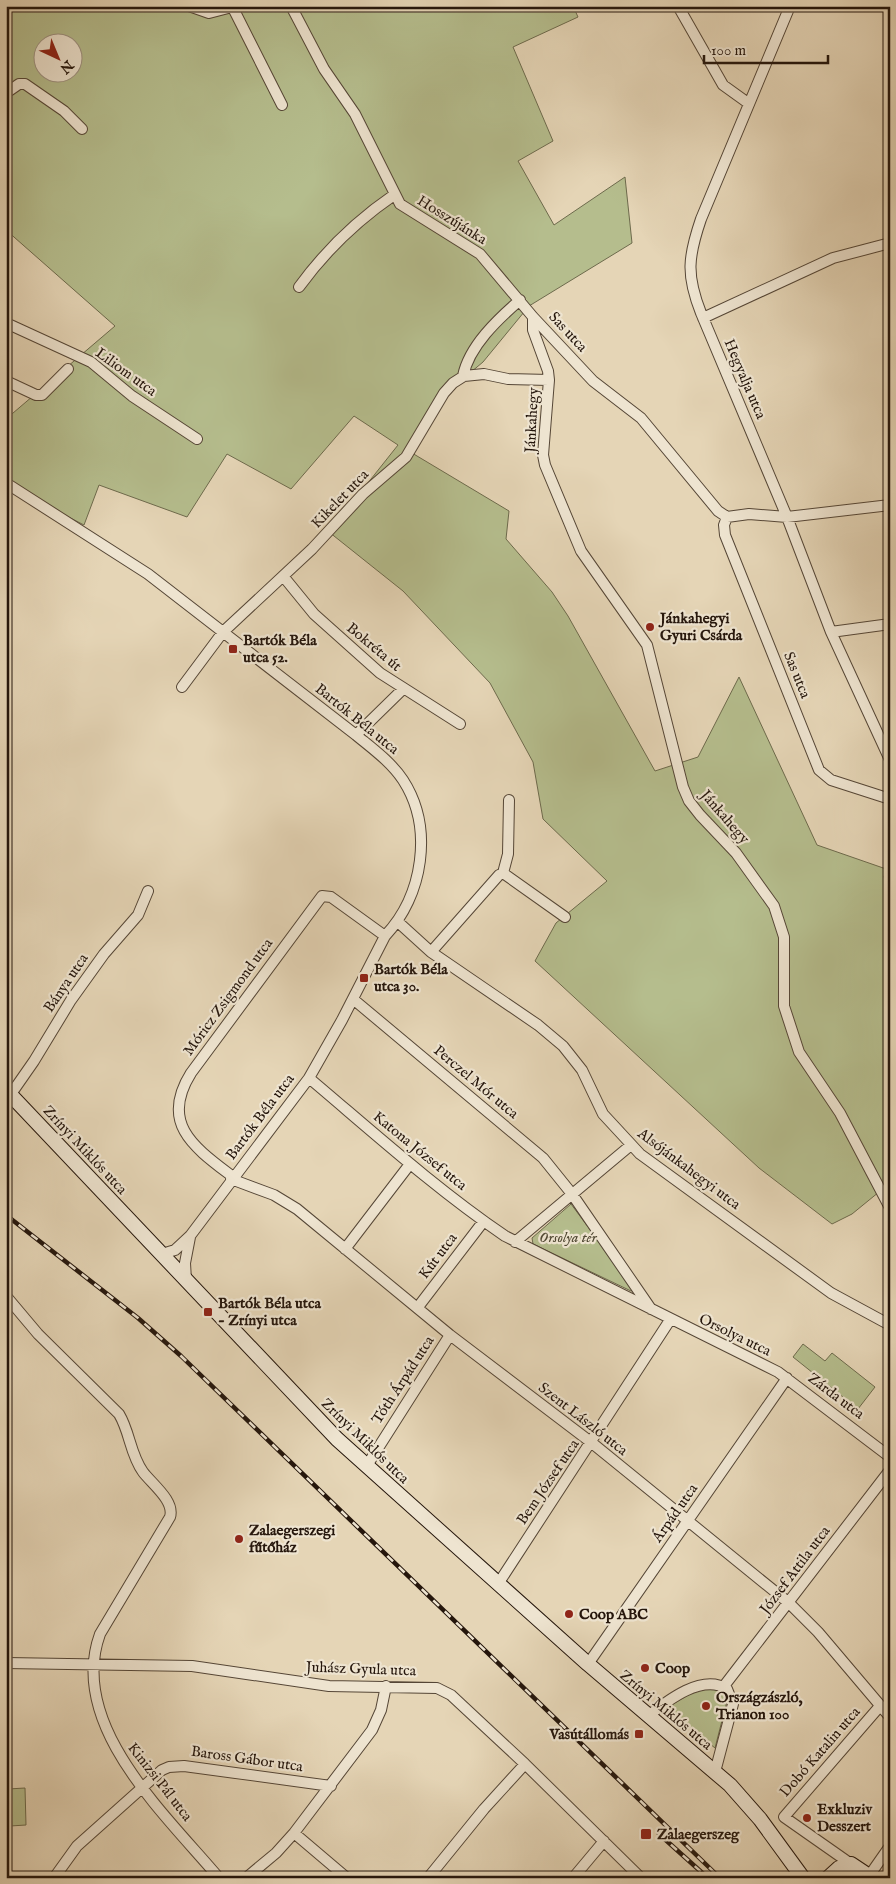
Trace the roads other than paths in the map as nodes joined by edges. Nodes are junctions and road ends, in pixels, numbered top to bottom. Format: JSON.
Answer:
{"nodes":[{"id":1,"x":189,"y":6,"type":"edge"},
{"id":2,"x":291,"y":6,"type":"edge"},
{"id":3,"x":678,"y":6,"type":"edge"},
{"id":4,"x":790,"y":6,"type":"edge"},
{"id":5,"x":235,"y":7,"type":"edge"},
{"id":6,"x":6,"y":93,"type":"edge"},
{"id":7,"x":748,"y":103,"type":"junction"},
{"id":8,"x":282,"y":105,"type":"dead end"},
{"id":9,"x":82,"y":129,"type":"dead end"},
{"id":10,"x":394,"y":195,"type":"junction"},
{"id":11,"x":890,"y":243,"type":"edge"},
{"id":12,"x":299,"y":287,"type":"dead end"},
{"id":13,"x":520,"y":300,"type":"junction"},
{"id":14,"x":533,"y":317,"type":"junction"},
{"id":15,"x":703,"y":318,"type":"junction"},
{"id":16,"x":6,"y":323,"type":"edge"},
{"id":17,"x":68,"y":369,"type":"dead end"},
{"id":18,"x":463,"y":376,"type":"junction"},
{"id":19,"x":549,"y":380,"type":"junction"},
{"id":20,"x":6,"y":381,"type":"edge"},
{"id":21,"x":197,"y":439,"type":"dead end"},
{"id":22,"x":6,"y":483,"type":"edge"},
{"id":23,"x":890,"y":505,"type":"edge"},
{"id":24,"x":727,"y":517,"type":"junction"},
{"id":25,"x":787,"y":517,"type":"junction"},
{"id":26,"x":283,"y":576,"type":"junction"},
{"id":27,"x":890,"y":624,"type":"edge"},
{"id":28,"x":223,"y":632,"type":"junction"},
{"id":29,"x":831,"y":632,"type":"junction"},
{"id":30,"x":182,"y":687,"type":"dead end"},
{"id":31,"x":403,"y":689,"type":"junction"},
{"id":32,"x":460,"y":724,"type":"dead end"},
{"id":33,"x":356,"y":735,"type":"junction"},
{"id":34,"x":890,"y":760,"type":"edge"},
{"id":35,"x":890,"y":799,"type":"edge"},
{"id":36,"x":509,"y":800,"type":"dead end"},
{"id":37,"x":503,"y":873,"type":"junction"},
{"id":38,"x":148,"y":891,"type":"dead end"},
{"id":39,"x":565,"y":917,"type":"dead end"},
{"id":40,"x":398,"y":922,"type":"junction"},
{"id":41,"x":385,"y":936,"type":"junction"},
{"id":42,"x":431,"y":952,"type":"junction"},
{"id":43,"x":353,"y":999,"type":"junction"},
{"id":44,"x":309,"y":1078,"type":"junction"},
{"id":45,"x":8,"y":1092,"type":"edge"},
{"id":46,"x":631,"y":1145,"type":"junction"},
{"id":47,"x":410,"y":1164,"type":"junction"},
{"id":48,"x":232,"y":1178,"type":"junction"},
{"id":49,"x":572,"y":1194,"type":"junction"},
{"id":50,"x":890,"y":1208,"type":"edge"},
{"id":51,"x":483,"y":1222,"type":"junction"},
{"id":52,"x":190,"y":1236,"type":"junction"},
{"id":53,"x":515,"y":1242,"type":"junction"},
{"id":54,"x":345,"y":1249,"type":"junction"},
{"id":55,"x":162,"y":1254,"type":"junction"},
{"id":56,"x":186,"y":1280,"type":"junction"},
{"id":57,"x":6,"y":1296,"type":"edge"},
{"id":58,"x":418,"y":1308,"type":"junction"},
{"id":59,"x":652,"y":1310,"type":"junction"},
{"id":60,"x":670,"y":1320,"type":"junction"},
{"id":61,"x":890,"y":1325,"type":"edge"},
{"id":62,"x":450,"y":1335,"type":"junction"},
{"id":63,"x":787,"y":1378,"type":"junction"},
{"id":64,"x":592,"y":1443,"type":"junction"},
{"id":65,"x":890,"y":1457,"type":"edge"},
{"id":66,"x":366,"y":1467,"type":"junction"},
{"id":67,"x":890,"y":1470,"type":"edge"},
{"id":68,"x":687,"y":1522,"type":"junction"},
{"id":69,"x":498,"y":1584,"type":"junction"},
{"id":70,"x":789,"y":1603,"type":"junction"},
{"id":71,"x":6,"y":1663,"type":"edge"},
{"id":72,"x":588,"y":1664,"type":"junction"},
{"id":73,"x":95,"y":1665,"type":"junction"},
{"id":74,"x":386,"y":1686,"type":"junction"},
{"id":75,"x":724,"y":1686,"type":"junction"},
{"id":76,"x":880,"y":1706,"type":"junction"},
{"id":77,"x":648,"y":1716,"type":"junction"},
{"id":78,"x":890,"y":1717,"type":"edge"},
{"id":79,"x":525,"y":1764,"type":"junction"},
{"id":80,"x":714,"y":1772,"type":"junction"},
{"id":81,"x":331,"y":1786,"type":"junction"},
{"id":82,"x":142,"y":1787,"type":"junction"},
{"id":83,"x":294,"y":1833,"type":"junction"},
{"id":84,"x":604,"y":1840,"type":"junction"},
{"id":85,"x":890,"y":1846,"type":"edge"},
{"id":86,"x":851,"y":1864,"type":"junction"},
{"id":87,"x":870,"y":1877,"type":"edge"},
{"id":88,"x":54,"y":1878,"type":"edge"},
{"id":89,"x":219,"y":1878,"type":"edge"},
{"id":90,"x":246,"y":1878,"type":"edge"},
{"id":91,"x":348,"y":1878,"type":"edge"},
{"id":92,"x":428,"y":1878,"type":"edge"},
{"id":93,"x":573,"y":1878,"type":"edge"},
{"id":94,"x":640,"y":1878,"type":"edge"},
{"id":95,"x":804,"y":1878,"type":"edge"},
{"id":96,"x":828,"y":1878,"type":"edge"}],
"edges":[{"from":1,"to":5,"type":"street"},
{"from":2,"to":10,"type":"street","name":"Hosszújánka"},
{"from":3,"to":7,"type":"street"},
{"from":4,"to":7,"type":"street","name":"Hegyalja utca"},
{"from":5,"to":8,"type":"street"},
{"from":6,"to":9,"type":"street"},
{"from":7,"to":15,"type":"street","name":"Hegyalja utca"},
{"from":10,"to":12,"type":"street"},
{"from":10,"to":13,"type":"street","name":"Hosszújánka"},
{"from":11,"to":15,"type":"street"},
{"from":13,"to":14,"type":"street","name":"Hosszújánka"},
{"from":13,"to":18,"type":"street","name":"Kikelet utca"},
{"from":14,"to":19,"type":"street","name":"Hosszújánka"},
{"from":14,"to":24,"type":"street","name":"Sas utca"},
{"from":15,"to":25,"type":"street","name":"Hegyalja utca"},
{"from":16,"to":21,"type":"street","name":"Liliom utca"},
{"from":17,"to":20,"type":"street"},
{"from":18,"to":19,"type":"street"},
{"from":18,"to":26,"type":"street","name":"Kikelet utca"},
{"from":19,"to":50,"type":"street","name":"Jánkahegy"},
{"from":22,"to":28,"type":"street","name":"Bartók Béla utca"},
{"from":23,"to":25,"type":"street"},
{"from":24,"to":25,"type":"street"},
{"from":24,"to":35,"type":"street","name":"Sas utca"},
{"from":25,"to":29,"type":"street","name":"Hegyalja utca"},
{"from":26,"to":28,"type":"street","name":"Kikelet utca"},
{"from":26,"to":31,"type":"street","name":"Bokréta út"},
{"from":27,"to":29,"type":"street"},
{"from":28,"to":30,"type":"street","name":"Kikelet utca"},
{"from":28,"to":33,"type":"street","name":"Bartók Béla utca"},
{"from":29,"to":34,"type":"street","name":"Hegyalja utca"},
{"from":31,"to":32,"type":"street","name":"Bokréta út"},
{"from":31,"to":33,"type":"street"},
{"from":33,"to":40,"type":"street","name":"Bartók Béla utca"},
{"from":36,"to":37,"type":"street"},
{"from":37,"to":39,"type":"street"},
{"from":37,"to":42,"type":"street"},
{"from":38,"to":45,"type":"street","name":"Bánya utca"},
{"from":40,"to":41,"type":"street","name":"Bartók Béla utca"},
{"from":40,"to":42,"type":"street","name":"Alsójánkahegyi utca"},
{"from":41,"to":43,"type":"street","name":"Bartók Béla utca"},
{"from":41,"to":48,"type":"street","name":"Móricz Zsigmond utca"},
{"from":42,"to":46,"type":"street","name":"Alsójánkahegyi utca"},
{"from":43,"to":44,"type":"street","name":"Bartók Béla utca"},
{"from":43,"to":49,"type":"street","name":"Perczel Mór utca"},
{"from":44,"to":47,"type":"street","name":"Katona József utca"},
{"from":44,"to":48,"type":"street","name":"Bartók Béla utca"},
{"from":45,"to":55,"type":"main road","name":"Zrínyi Miklós utca"},
{"from":46,"to":49,"type":"street"},
{"from":46,"to":61,"type":"street","name":"Alsójánkahegyi utca"},
{"from":47,"to":51,"type":"street","name":"Katona József utca"},
{"from":47,"to":54,"type":"street"},
{"from":48,"to":52,"type":"street","name":"Bartók Béla utca"},
{"from":48,"to":54,"type":"street","name":"Szent László utca"},
{"from":49,"to":53,"type":"street"},
{"from":49,"to":59,"type":"street"},
{"from":51,"to":53,"type":"street","name":"Katona József utca"},
{"from":51,"to":58,"type":"street","name":"Kút utca"},
{"from":52,"to":55,"type":"street"},
{"from":52,"to":56,"type":"street"},
{"from":53,"to":59,"type":"street"},
{"from":54,"to":58,"type":"street","name":"Szent László utca"},
{"from":55,"to":56,"type":"main road","name":"Zrínyi Miklós utca"},
{"from":56,"to":66,"type":"main road","name":"Zrínyi Miklós utca"},
{"from":57,"to":73,"type":"street","name":"Kinizsi Pál utca"},
{"from":58,"to":62,"type":"street","name":"Szent László utca"},
{"from":59,"to":60,"type":"street"},
{"from":60,"to":63,"type":"street","name":"Orsolya utca"},
{"from":60,"to":64,"type":"street","name":"Bem József utca"},
{"from":62,"to":64,"type":"street","name":"Szent László utca"},
{"from":62,"to":66,"type":"street","name":"Tóth Árpád utca"},
{"from":63,"to":65,"type":"street","name":"Zárda utca"},
{"from":63,"to":68,"type":"street","name":"Árpád utca"},
{"from":64,"to":68,"type":"street","name":"Szent László utca"},
{"from":64,"to":69,"type":"street","name":"Bem József utca"},
{"from":66,"to":69,"type":"main road","name":"Zrínyi Miklós utca"},
{"from":67,"to":70,"type":"street","name":"József Attila utca"},
{"from":68,"to":70,"type":"street","name":"Szent László utca"},
{"from":68,"to":72,"type":"street","name":"Árpád utca"},
{"from":69,"to":72,"type":"main road","name":"Zrínyi Miklós utca"},
{"from":70,"to":75,"type":"street","name":"József Attila utca"},
{"from":70,"to":76,"type":"street","name":"Szent László utca"},
{"from":71,"to":73,"type":"street","name":"Juhász Gyula utca"},
{"from":72,"to":77,"type":"main road","name":"Zrínyi Miklós utca"},
{"from":73,"to":74,"type":"street","name":"Juhász Gyula utca"},
{"from":73,"to":82,"type":"street","name":"Kinizsi Pál utca"},
{"from":74,"to":79,"type":"street","name":"Juhász Gyula utca"},
{"from":74,"to":81,"type":"street"},
{"from":75,"to":77,"type":"street"},
{"from":75,"to":80,"type":"street"},
{"from":76,"to":78,"type":"street","name":"Szent László utca"},
{"from":76,"to":86,"type":"street","name":"Dobó Katalin utca"},
{"from":77,"to":80,"type":"main road","name":"Zrínyi Miklós utca"},
{"from":79,"to":84,"type":"street","name":"Juhász Gyula utca"},
{"from":79,"to":92,"type":"street"},
{"from":80,"to":95,"type":"main road","name":"Zrínyi Miklós utca"},
{"from":81,"to":82,"type":"street","name":"Baross Gábor utca"},
{"from":81,"to":83,"type":"street"},
{"from":82,"to":88,"type":"street","name":"Baross Gábor utca"},
{"from":82,"to":89,"type":"street","name":"Kinizsi Pál utca"},
{"from":83,"to":90,"type":"street"},
{"from":83,"to":91,"type":"street"},
{"from":84,"to":93,"type":"street"},
{"from":84,"to":94,"type":"street","name":"Juhász Gyula utca"},
{"from":85,"to":87,"type":"street"},
{"from":86,"to":87,"type":"main road"},
{"from":86,"to":96,"type":"main road"}]}
